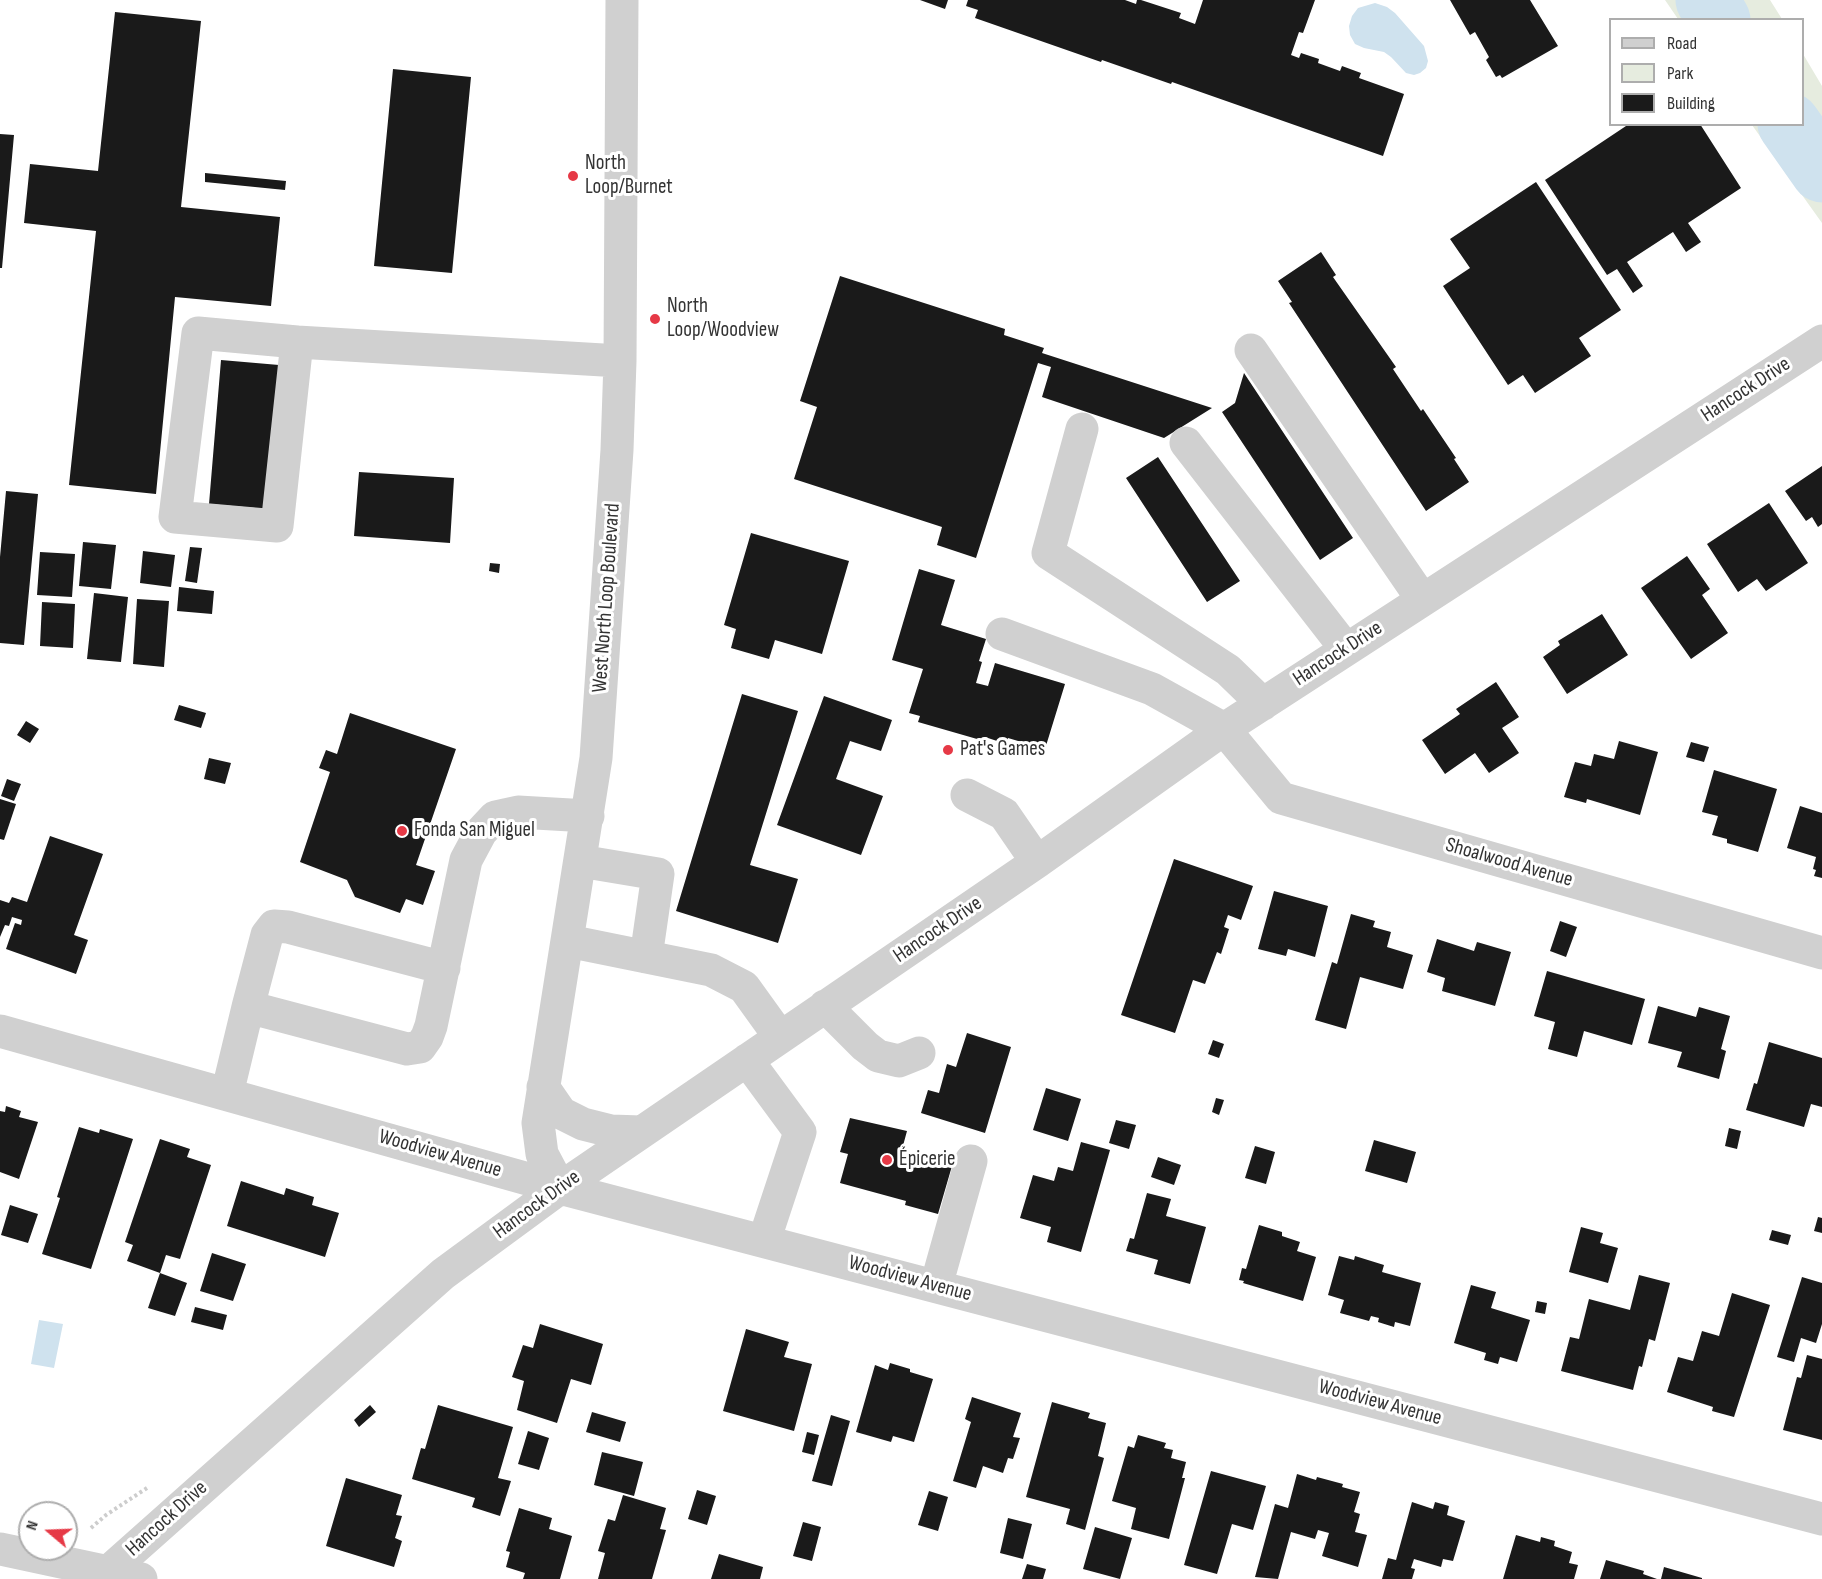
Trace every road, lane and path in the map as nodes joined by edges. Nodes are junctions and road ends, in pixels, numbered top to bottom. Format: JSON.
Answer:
{"nodes":[{"id":1,"x":622,"y":0,"type":"edge"},
{"id":2,"x":1822,"y":341,"type":"edge"},
{"id":3,"x":297,"y":342,"type":"junction"},
{"id":4,"x":1251,"y":350,"type":"dead end"},
{"id":5,"x":620,"y":361,"type":"junction"},
{"id":6,"x":1083,"y":429,"type":"dead end"},
{"id":7,"x":1186,"y":443,"type":"dead end"},
{"id":8,"x":1422,"y":599,"type":"junction"},
{"id":9,"x":1002,"y":634,"type":"dead end"},
{"id":10,"x":1346,"y":649,"type":"junction"},
{"id":11,"x":1263,"y":704,"type":"junction"},
{"id":12,"x":1224,"y":729,"type":"junction"},
{"id":13,"x":967,"y":795,"type":"dead end"},
{"id":14,"x":588,"y":816,"type":"junction"},
{"id":15,"x":580,"y":861,"type":"junction"},
{"id":16,"x":1037,"y":862,"type":"junction"},
{"id":17,"x":568,"y":941,"type":"junction"},
{"id":18,"x":1822,"y":953,"type":"edge"},
{"id":19,"x":646,"y":957,"type":"junction"},
{"id":20,"x":444,"y":968,"type":"junction"},
{"id":21,"x":825,"y":1006,"type":"junction"},
{"id":22,"x":248,"y":1007,"type":"junction"},
{"id":23,"x":0,"y":1031,"type":"edge"},
{"id":24,"x":780,"y":1037,"type":"junction"},
{"id":25,"x":919,"y":1053,"type":"dead end"},
{"id":26,"x":747,"y":1060,"type":"junction"},
{"id":27,"x":543,"y":1087,"type":"junction"},
{"id":28,"x":227,"y":1094,"type":"junction"},
{"id":29,"x":641,"y":1132,"type":"junction"},
{"id":30,"x":971,"y":1161,"type":"dead end"},
{"id":31,"x":560,"y":1188,"type":"junction"},
{"id":32,"x":764,"y":1241,"type":"junction"},
{"id":33,"x":936,"y":1286,"type":"junction"},
{"id":34,"x":1822,"y":1519,"type":"edge"},
{"id":35,"x":0,"y":1549,"type":"edge"},
{"id":36,"x":105,"y":1575,"type":"edge"},
{"id":37,"x":141,"y":1579,"type":"edge"}],
"edges":[{"from":1,"to":5,"type":"street","name":"West North Loop Boulevard"},
{"from":2,"to":8,"type":"street","name":"Hancock Drive"},
{"from":3,"to":3,"type":"street"},
{"from":3,"to":5,"type":"street"},
{"from":4,"to":8,"type":"street"},
{"from":5,"to":14,"type":"street","name":"West North Loop Boulevard"},
{"from":6,"to":11,"type":"street"},
{"from":7,"to":10,"type":"street"},
{"from":8,"to":10,"type":"street","name":"Hancock Drive"},
{"from":9,"to":12,"type":"street"},
{"from":10,"to":11,"type":"street","name":"Hancock Drive"},
{"from":11,"to":12,"type":"street","name":"Hancock Drive"},
{"from":12,"to":16,"type":"street","name":"Hancock Drive"},
{"from":12,"to":18,"type":"street","name":"Shoalwood Avenue"},
{"from":13,"to":16,"type":"street"},
{"from":14,"to":15,"type":"street","name":"West North Loop Boulevard"},
{"from":14,"to":20,"type":"street"},
{"from":15,"to":17,"type":"street","name":"West North Loop Boulevard"},
{"from":15,"to":19,"type":"street"},
{"from":16,"to":21,"type":"street","name":"Hancock Drive"},
{"from":17,"to":19,"type":"street"},
{"from":17,"to":27,"type":"street","name":"West North Loop Boulevard"},
{"from":19,"to":24,"type":"street"},
{"from":20,"to":22,"type":"street"},
{"from":20,"to":22,"type":"street"},
{"from":21,"to":24,"type":"street","name":"Hancock Drive"},
{"from":21,"to":25,"type":"street"},
{"from":22,"to":28,"type":"street"},
{"from":23,"to":28,"type":"street","name":"Woodview Avenue"},
{"from":24,"to":26,"type":"street","name":"Hancock Drive"},
{"from":26,"to":29,"type":"street","name":"Hancock Drive"},
{"from":26,"to":32,"type":"street"},
{"from":27,"to":29,"type":"street"},
{"from":27,"to":31,"type":"street","name":"West North Loop Boulevard"},
{"from":28,"to":31,"type":"street","name":"Woodview Avenue"},
{"from":29,"to":31,"type":"street","name":"Hancock Drive"},
{"from":30,"to":33,"type":"street"},
{"from":31,"to":32,"type":"street","name":"Woodview Avenue"},
{"from":31,"to":36,"type":"street","name":"Hancock Drive"},
{"from":32,"to":33,"type":"street","name":"Woodview Avenue"},
{"from":33,"to":34,"type":"street","name":"Woodview Avenue"},
{"from":35,"to":36,"type":"street"},
{"from":36,"to":37,"type":"street"}]}
